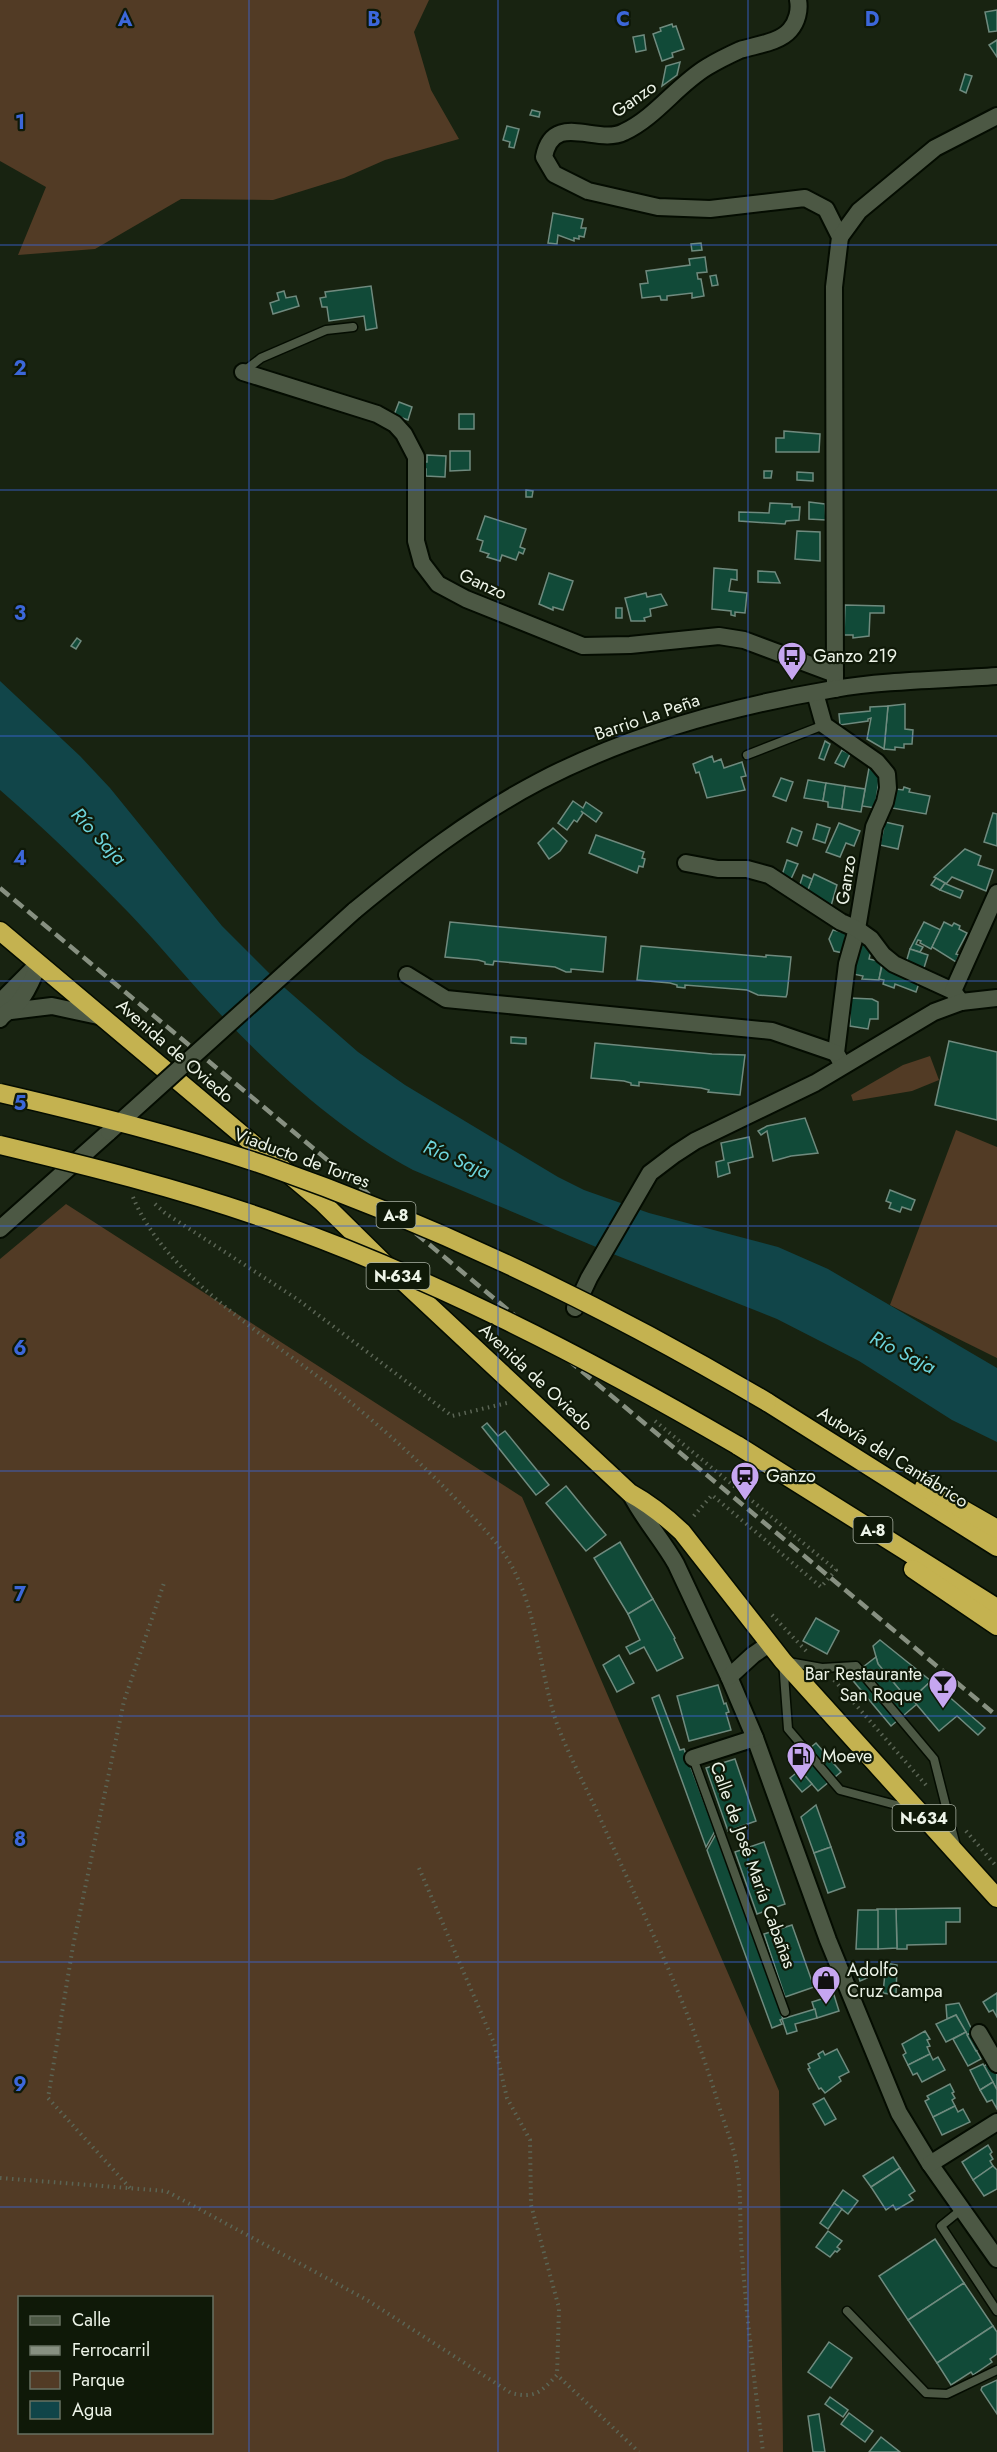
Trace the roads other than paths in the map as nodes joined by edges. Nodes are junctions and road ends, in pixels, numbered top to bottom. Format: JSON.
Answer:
{"nodes":[{"id":1,"x":798,"y":0,"type":"edge"},
{"id":2,"x":997,"y":116,"type":"edge"},
{"id":3,"x":840,"y":237,"type":"junction"},
{"id":4,"x":354,"y":327,"type":"dead end"},
{"id":5,"x":243,"y":372,"type":"joint"},
{"id":6,"x":997,"y":676,"type":"edge"},
{"id":7,"x":835,"y":681,"type":"junction"},
{"id":8,"x":815,"y":693,"type":"junction"},
{"id":9,"x":824,"y":725,"type":"junction"},
{"id":10,"x":747,"y":755,"type":"dead end"},
{"id":11,"x":686,"y":863,"type":"dead end"},
{"id":12,"x":997,"y":893,"type":"edge"},
{"id":13,"x":857,"y":929,"type":"junction"},
{"id":14,"x":0,"y":931,"type":"edge"},
{"id":15,"x":39,"y":964,"type":"junction"},
{"id":16,"x":407,"y":975,"type":"dead end"},
{"id":17,"x":957,"y":997,"type":"junction"},
{"id":18,"x":997,"y":998,"type":"edge"},
{"id":19,"x":3,"y":1010,"type":"edge"},
{"id":20,"x":103,"y":1017,"type":"junction"},
{"id":21,"x":840,"y":1060,"type":"junction"},
{"id":22,"x":0,"y":1093,"type":"edge"},
{"id":23,"x":0,"y":1145,"type":"edge"},
{"id":24,"x":0,"y":1229,"type":"edge"},
{"id":25,"x":575,"y":1308,"type":"dead end"},
{"id":26,"x":767,"y":1402,"type":"junction"},
{"id":27,"x":743,"y":1448,"type":"junction"},
{"id":28,"x":630,"y":1493,"type":"junction"},
{"id":29,"x":997,"y":1529,"type":"edge"},
{"id":30,"x":997,"y":1547,"type":"edge"},
{"id":31,"x":997,"y":1608,"type":"edge"},
{"id":32,"x":997,"y":1626,"type":"edge"},
{"id":33,"x":769,"y":1644,"type":"junction"},
{"id":34,"x":783,"y":1662,"type":"junction"},
{"id":35,"x":729,"y":1677,"type":"junction"},
{"id":36,"x":755,"y":1738,"type":"junction"},
{"id":37,"x":693,"y":1758,"type":"joint"},
{"id":38,"x":918,"y":1811,"type":"junction"},
{"id":39,"x":958,"y":1855,"type":"junction"},
{"id":40,"x":997,"y":1898,"type":"edge"},
{"id":41,"x":785,"y":2012,"type":"dead end"},
{"id":42,"x":979,"y":2033,"type":"dead end"},
{"id":43,"x":997,"y":2064,"type":"edge"},
{"id":44,"x":997,"y":2122,"type":"edge"},
{"id":45,"x":930,"y":2164,"type":"junction"},
{"id":46,"x":962,"y":2209,"type":"junction"},
{"id":47,"x":997,"y":2259,"type":"edge"},
{"id":48,"x":997,"y":2310,"type":"edge"},
{"id":49,"x":847,"y":2311,"type":"dead end"},
{"id":50,"x":997,"y":2370,"type":"edge"}],
"edges":[{"from":1,"to":3,"type":"street","name":"Ganzo"},
{"from":2,"to":3,"type":"street"},
{"from":3,"to":7,"type":"street"},
{"from":4,"to":5,"type":"lane"},
{"from":5,"to":7,"type":"street","name":"Ganzo"},
{"from":6,"to":7,"type":"street","name":"Barrio La Peña"},
{"from":7,"to":8,"type":"street","name":"Barrio La Peña"},
{"from":8,"to":9,"type":"street"},
{"from":8,"to":24,"type":"street","name":"Barrio La Peña","bridge":true},
{"from":9,"to":10,"type":"lane"},
{"from":9,"to":13,"type":"street","name":"Ganzo"},
{"from":11,"to":13,"type":"street","name":"Ganzo"},
{"from":12,"to":17,"type":"street"},
{"from":13,"to":17,"type":"street"},
{"from":13,"to":21,"type":"street","name":"Ganzo"},
{"from":14,"to":15,"type":"highway","name":"Avenida de Oviedo","number":"N-634"},
{"from":15,"to":19,"type":"street"},
{"from":15,"to":20,"type":"highway","name":"Avenida de Oviedo","number":"N-634"},
{"from":16,"to":21,"type":"street"},
{"from":17,"to":18,"type":"street"},
{"from":17,"to":21,"type":"street"},
{"from":19,"to":20,"type":"street"},
{"from":20,"to":28,"type":"highway","name":"Avenida de Oviedo","number":"N-634"},
{"from":21,"to":25,"type":"street"},
{"from":22,"to":26,"type":"highway","name":"Viaducto de Torres","number":"A-8","bridge":true},
{"from":23,"to":27,"type":"highway","number":"A-8","bridge":true},
{"from":26,"to":29,"type":"highway"},
{"from":26,"to":30,"type":"highway","name":"Autovía del Cantábrico","number":"A-8"},
{"from":27,"to":31,"type":"highway","number":"A-8"},
{"from":27,"to":32,"type":"highway"},
{"from":28,"to":33,"type":"highway","name":"Avenida de Oviedo","number":"N-634"},
{"from":28,"to":35,"type":"street"},
{"from":33,"to":34,"type":"highway","name":"Avenida de Oviedo","number":"N-634"},
{"from":33,"to":35,"type":"street"},
{"from":34,"to":38,"type":"highway","name":"Avenida de Oviedo","number":"N-634"},
{"from":34,"to":38,"type":"lane"},
{"from":34,"to":39,"type":"lane"},
{"from":35,"to":36,"type":"street"},
{"from":36,"to":37,"type":"street","name":"Calle de José María Cabañas"},
{"from":36,"to":45,"type":"street"},
{"from":37,"to":41,"type":"lane","name":"Calle de José María Cabañas"},
{"from":38,"to":39,"type":"highway","name":"Avenida de Oviedo","number":"N-634"},
{"from":39,"to":40,"type":"highway","name":"Avenida de Oviedo","number":"N-634"},
{"from":42,"to":43,"type":"street"},
{"from":44,"to":45,"type":"street"},
{"from":45,"to":46,"type":"street"},
{"from":46,"to":47,"type":"street"},
{"from":46,"to":48,"type":"lane"},
{"from":49,"to":50,"type":"lane"}]}
